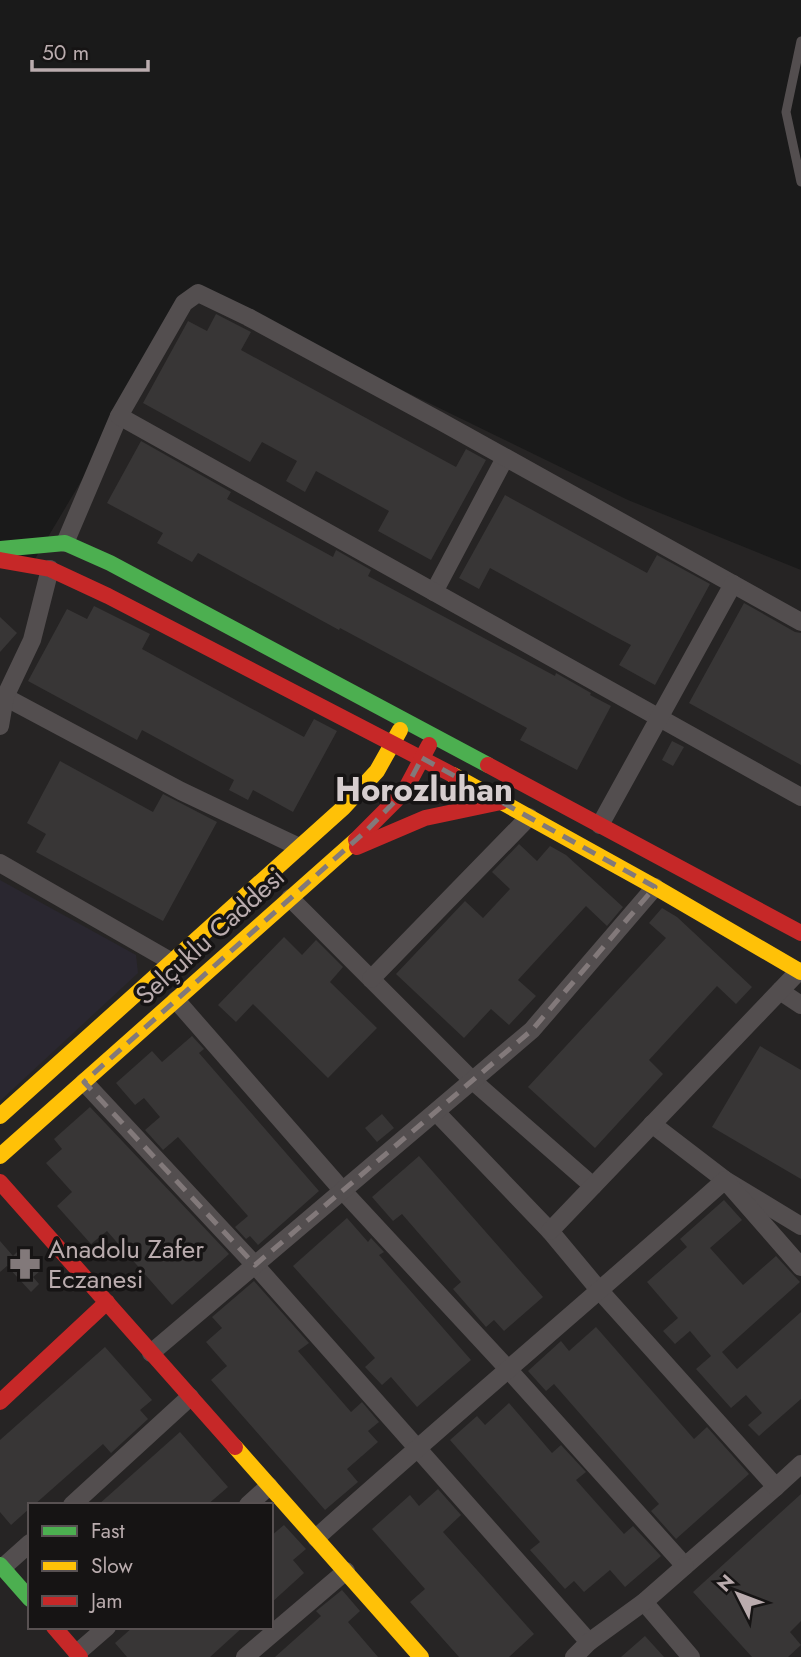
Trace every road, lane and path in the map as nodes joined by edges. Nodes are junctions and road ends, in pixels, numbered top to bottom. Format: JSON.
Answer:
{"nodes":[{"id":1,"x":801,"y":41,"type":"edge"},
{"id":2,"x":801,"y":182,"type":"edge"},
{"id":3,"x":119,"y":416,"type":"junction"},
{"id":4,"x":505,"y":458,"type":"junction"},
{"id":5,"x":65,"y":543,"type":"junction"},
{"id":6,"x":0,"y":549,"type":"edge"},
{"id":7,"x":0,"y":560,"type":"edge"},
{"id":8,"x":50,"y":569,"type":"junction"},
{"id":9,"x":733,"y":584,"type":"junction"},
{"id":10,"x":434,"y":592,"type":"junction"},
{"id":11,"x":801,"y":622,"type":"edge"},
{"id":12,"x":5,"y":697,"type":"junction"},
{"id":13,"x":659,"y":718,"type":"junction"},
{"id":14,"x":405,"y":720,"type":"junction"},
{"id":15,"x":0,"y":726,"type":"edge"},
{"id":16,"x":434,"y":736,"type":"junction"},
{"id":17,"x":393,"y":743,"type":"junction"},
{"id":18,"x":422,"y":758,"type":"junction"},
{"id":19,"x":801,"y":797,"type":"edge"},
{"id":20,"x":501,"y":802,"type":"junction"},
{"id":21,"x":529,"y":817,"type":"junction"},
{"id":22,"x":600,"y":825,"type":"junction"},
{"id":23,"x":299,"y":847,"type":"junction"},
{"id":24,"x":337,"y":856,"type":"junction"},
{"id":25,"x":0,"y":863,"type":"edge"},
{"id":26,"x":655,"y":887,"type":"junction"},
{"id":27,"x":290,"y":898,"type":"junction"},
{"id":28,"x":801,"y":933,"type":"edge"},
{"id":29,"x":172,"y":962,"type":"junction"},
{"id":30,"x":800,"y":971,"type":"edge"},
{"id":31,"x":371,"y":979,"type":"junction"},
{"id":32,"x":780,"y":991,"type":"junction"},
{"id":33,"x":176,"y":1000,"type":"junction"},
{"id":34,"x":801,"y":1005,"type":"edge"},
{"id":35,"x":472,"y":1081,"type":"junction"},
{"id":36,"x":84,"y":1082,"type":"junction"},
{"id":37,"x":436,"y":1112,"type":"junction"},
{"id":38,"x":0,"y":1116,"type":"edge"},
{"id":39,"x":652,"y":1124,"type":"junction"},
{"id":40,"x":0,"y":1156,"type":"edge"},
{"id":41,"x":725,"y":1180,"type":"junction"},
{"id":42,"x":0,"y":1182,"type":"edge"},
{"id":43,"x":593,"y":1186,"type":"junction"},
{"id":44,"x":343,"y":1191,"type":"junction"},
{"id":45,"x":801,"y":1226,"type":"edge"},
{"id":46,"x":550,"y":1231,"type":"junction"},
{"id":47,"x":255,"y":1265,"type":"junction"},
{"id":48,"x":801,"y":1267,"type":"edge"},
{"id":49,"x":600,"y":1291,"type":"junction"},
{"id":50,"x":107,"y":1302,"type":"junction"},
{"id":51,"x":151,"y":1353,"type":"junction"},
{"id":52,"x":508,"y":1369,"type":"junction"},
{"id":53,"x":190,"y":1397,"type":"junction"},
{"id":54,"x":0,"y":1402,"type":"edge"},
{"id":55,"x":417,"y":1447,"type":"junction"},
{"id":56,"x":801,"y":1464,"type":"edge"},
{"id":57,"x":269,"y":1486,"type":"junction"},
{"id":58,"x":776,"y":1487,"type":"junction"},
{"id":59,"x":74,"y":1503,"type":"edge"},
{"id":60,"x":250,"y":1503,"type":"edge"},
{"id":61,"x":316,"y":1538,"type":"junction"},
{"id":62,"x":28,"y":1545,"type":"edge"},
{"id":63,"x":685,"y":1566,"type":"junction"},
{"id":64,"x":1,"y":1567,"type":"edge"},
{"id":65,"x":346,"y":1571,"type":"junction"},
{"id":66,"x":28,"y":1597,"type":"edge"},
{"id":67,"x":644,"y":1602,"type":"junction"},
{"id":68,"x":56,"y":1629,"type":"edge"},
{"id":69,"x":105,"y":1629,"type":"edge"},
{"id":70,"x":589,"y":1642,"type":"junction"},
{"id":71,"x":78,"y":1655,"type":"edge"},
{"id":72,"x":245,"y":1657,"type":"edge"},
{"id":73,"x":420,"y":1657,"type":"edge"},
{"id":74,"x":574,"y":1657,"type":"edge"},
{"id":75,"x":691,"y":1657,"type":"edge"}],
"edges":[{"from":1,"to":2,"type":"lane"},
{"from":3,"to":4,"type":"street"},
{"from":3,"to":5,"type":"street"},
{"from":3,"to":10,"type":"street"},
{"from":4,"to":9,"type":"street"},
{"from":4,"to":10,"type":"street"},
{"from":5,"to":6,"type":"street"},
{"from":5,"to":14,"type":"street"},
{"from":7,"to":8,"type":"street"},
{"from":8,"to":12,"type":"street"},
{"from":8,"to":17,"type":"street"},
{"from":9,"to":11,"type":"street"},
{"from":9,"to":13,"type":"street"},
{"from":10,"to":13,"type":"street"},
{"from":12,"to":15,"type":"street"},
{"from":12,"to":23,"type":"street"},
{"from":13,"to":19,"type":"street"},
{"from":13,"to":22,"type":"street"},
{"from":14,"to":16,"type":"street"},
{"from":14,"to":17,"type":"street","name":"Selçuklu Caddesi"},
{"from":16,"to":18,"type":"street","name":"Selçuklu Caddesi"},
{"from":16,"to":22,"type":"street"},
{"from":17,"to":18,"type":"street"},
{"from":17,"to":23,"type":"street","name":"Selçuklu Caddesi"},
{"from":18,"to":20,"type":"street"},
{"from":18,"to":24,"type":"street","name":"Selçuklu Caddesi"},
{"from":20,"to":21,"type":"street"},
{"from":20,"to":24,"type":"street"},
{"from":21,"to":26,"type":"street"},
{"from":21,"to":31,"type":"street"},
{"from":22,"to":28,"type":"street"},
{"from":23,"to":29,"type":"street","name":"Selçuklu Caddesi"},
{"from":24,"to":27,"type":"street","name":"Selçuklu Caddesi"},
{"from":25,"to":29,"type":"street"},
{"from":26,"to":30,"type":"street"},
{"from":26,"to":35,"type":"street"},
{"from":27,"to":31,"type":"street"},
{"from":27,"to":33,"type":"street","name":"Selçuklu Caddesi"},
{"from":29,"to":38,"type":"street","name":"Selçuklu Caddesi"},
{"from":30,"to":32,"type":"street"},
{"from":31,"to":35,"type":"street"},
{"from":32,"to":34,"type":"street"},
{"from":32,"to":39,"type":"street"},
{"from":33,"to":36,"type":"street","name":"Selçuklu Caddesi"},
{"from":33,"to":44,"type":"street"},
{"from":35,"to":37,"type":"street"},
{"from":35,"to":43,"type":"street"},
{"from":36,"to":40,"type":"street","name":"Selçuklu Caddesi"},
{"from":36,"to":47,"type":"street"},
{"from":37,"to":44,"type":"street"},
{"from":37,"to":46,"type":"street"},
{"from":39,"to":41,"type":"street"},
{"from":39,"to":43,"type":"street"},
{"from":41,"to":45,"type":"street"},
{"from":41,"to":48,"type":"street"},
{"from":41,"to":49,"type":"street"},
{"from":42,"to":50,"type":"street"},
{"from":43,"to":46,"type":"street"},
{"from":44,"to":47,"type":"street"},
{"from":44,"to":52,"type":"street"},
{"from":46,"to":49,"type":"street"},
{"from":47,"to":51,"type":"street"},
{"from":47,"to":55,"type":"street"},
{"from":49,"to":52,"type":"street"},
{"from":49,"to":58,"type":"street"},
{"from":50,"to":51,"type":"street"},
{"from":50,"to":54,"type":"street"},
{"from":51,"to":53,"type":"street"},
{"from":52,"to":55,"type":"street"},
{"from":52,"to":63,"type":"street"},
{"from":53,"to":57,"type":"street"},
{"from":53,"to":59,"type":"street"},
{"from":55,"to":61,"type":"street"},
{"from":55,"to":70,"type":"street"},
{"from":56,"to":58,"type":"street"},
{"from":57,"to":60,"type":"street"},
{"from":57,"to":61,"type":"street"},
{"from":58,"to":63,"type":"street"},
{"from":61,"to":65,"type":"street"},
{"from":62,"to":64,"type":"street"},
{"from":63,"to":67,"type":"street"},
{"from":64,"to":66,"type":"street"},
{"from":65,"to":72,"type":"street"},
{"from":65,"to":73,"type":"street"},
{"from":67,"to":70,"type":"street"},
{"from":67,"to":75,"type":"street"},
{"from":68,"to":71,"type":"street"},
{"from":69,"to":71,"type":"street"},
{"from":70,"to":74,"type":"street"}]}
